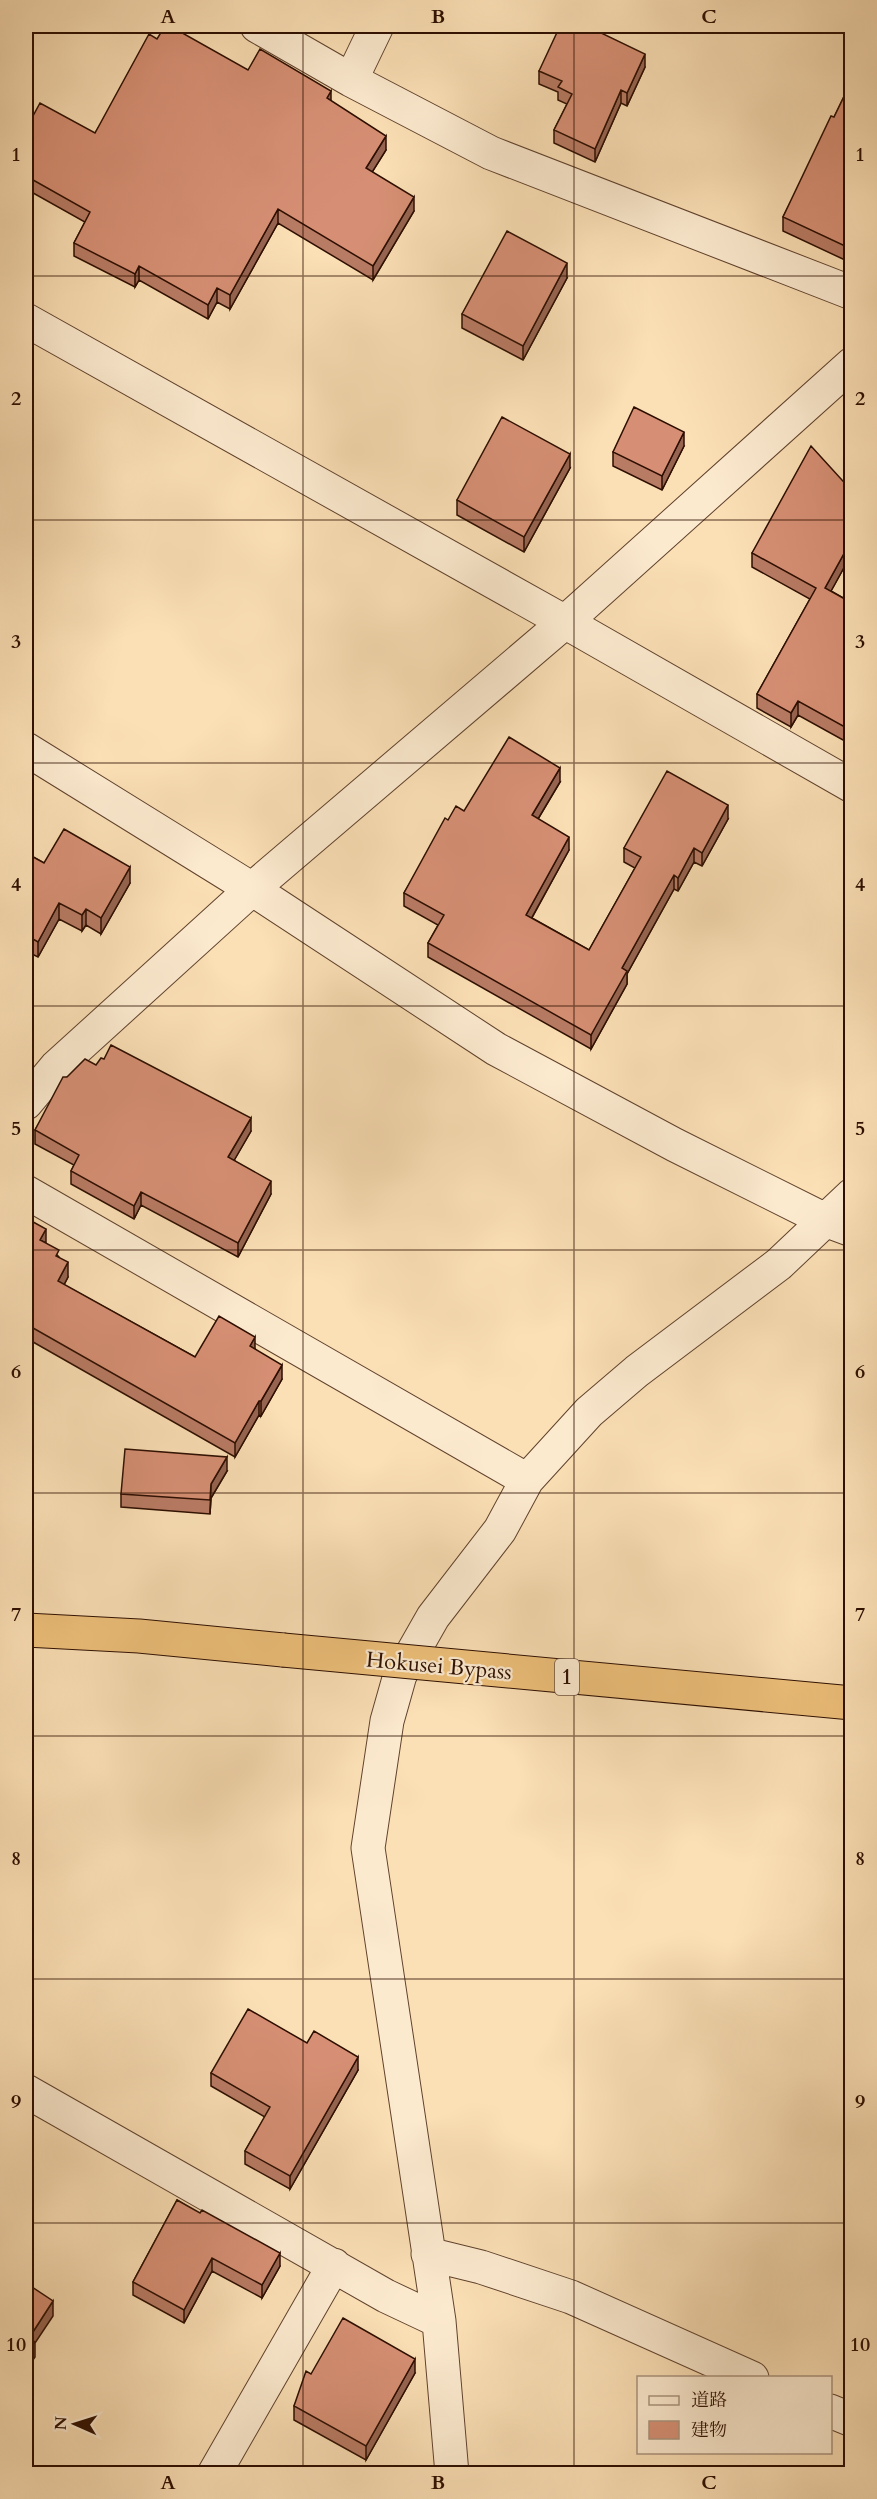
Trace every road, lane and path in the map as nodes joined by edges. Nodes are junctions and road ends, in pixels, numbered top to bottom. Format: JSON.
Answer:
{"nodes":[{"id":1,"x":258,"y":26,"type":"edge"},
{"id":2,"x":378,"y":26,"type":"edge"},
{"id":3,"x":351,"y":80,"type":"junction"},
{"id":4,"x":852,"y":293,"type":"edge"},
{"id":5,"x":26,"y":320,"type":"edge"},
{"id":6,"x":852,"y":364,"type":"edge"},
{"id":7,"x":565,"y":622,"type":"junction"},
{"id":8,"x":26,"y":749,"type":"edge"},
{"id":9,"x":852,"y":786,"type":"edge"},
{"id":10,"x":252,"y":889,"type":"junction"},
{"id":11,"x":26,"y":1103,"type":"edge"},
{"id":12,"x":26,"y":1192,"type":"edge"},
{"id":13,"x":852,"y":1195,"type":"edge"},
{"id":14,"x":838,"y":1225,"type":"edge"},
{"id":15,"x":527,"y":1480,"type":"junction"},
{"id":16,"x":26,"y":1630,"type":"edge"},
{"id":17,"x":852,"y":1702,"type":"edge"},
{"id":18,"x":26,"y":2091,"type":"edge"},
{"id":19,"x":428,"y":2254,"type":"junction"},
{"id":20,"x":334,"y":2265,"type":"junction"},
{"id":21,"x":438,"y":2321,"type":"junction"},
{"id":22,"x":748,"y":2376,"type":"edge"},
{"id":23,"x":832,"y":2411,"type":"edge"},
{"id":24,"x":852,"y":2420,"type":"edge"},
{"id":25,"x":214,"y":2474,"type":"edge"},
{"id":26,"x":452,"y":2474,"type":"edge"}],
"edges":[{"from":1,"to":3,"type":"street"},
{"from":2,"to":3,"type":"street"},
{"from":3,"to":4,"type":"street"},
{"from":5,"to":7,"type":"street"},
{"from":6,"to":7,"type":"street"},
{"from":7,"to":9,"type":"street"},
{"from":7,"to":10,"type":"street"},
{"from":8,"to":10,"type":"street"},
{"from":10,"to":11,"type":"street"},
{"from":10,"to":14,"type":"street"},
{"from":12,"to":15,"type":"street"},
{"from":13,"to":14,"type":"street"},
{"from":14,"to":15,"type":"street"},
{"from":15,"to":19,"type":"street"},
{"from":16,"to":17,"type":"highway","name":"Hokusei Bypass","number":"1","bridge":true},
{"from":18,"to":20,"type":"street"},
{"from":19,"to":21,"type":"street"},
{"from":19,"to":22,"type":"street"},
{"from":20,"to":21,"type":"street"},
{"from":20,"to":25,"type":"street"},
{"from":21,"to":26,"type":"street"},
{"from":23,"to":24,"type":"street"}]}
